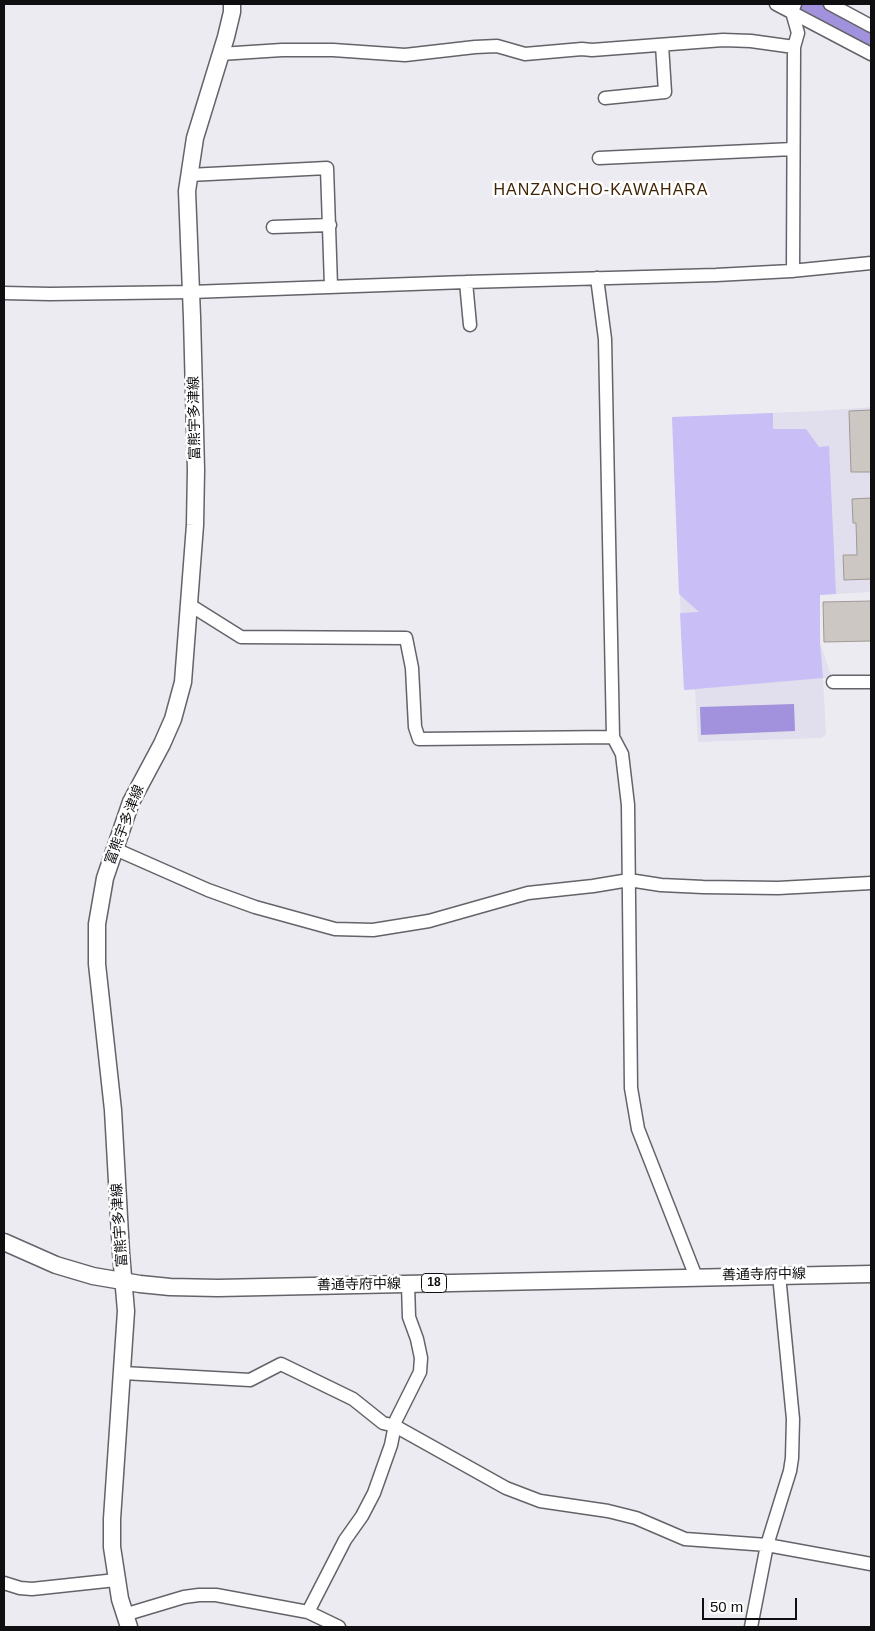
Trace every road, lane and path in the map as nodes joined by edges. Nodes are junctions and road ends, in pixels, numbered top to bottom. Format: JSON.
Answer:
{"nodes":[{"id":1,"x":232,"y":4,"type":"edge"},
{"id":2,"x":776,"y":4,"type":"edge"},
{"id":3,"x":830,"y":4,"type":"edge"},
{"id":4,"x":793,"y":8,"type":"edge"},
{"id":5,"x":871,"y":26,"type":"edge"},
{"id":6,"x":662,"y":45,"type":"junction"},
{"id":7,"x":794,"y":47,"type":"junction"},
{"id":8,"x":220,"y":54,"type":"junction"},
{"id":9,"x":871,"y":54,"type":"edge"},
{"id":10,"x":604,"y":98,"type":"dead end"},
{"id":11,"x":793,"y":149,"type":"junction"},
{"id":12,"x":599,"y":158,"type":"dead end"},
{"id":13,"x":189,"y":175,"type":"junction"},
{"id":14,"x":330,"y":226,"type":"junction"},
{"id":15,"x":274,"y":227,"type":"dead end"},
{"id":16,"x":871,"y":263,"type":"edge"},
{"id":17,"x":793,"y":270,"type":"junction"},
{"id":18,"x":596,"y":278,"type":"junction"},
{"id":19,"x":466,"y":282,"type":"junction"},
{"id":20,"x":332,"y":286,"type":"junction"},
{"id":21,"x":192,"y":292,"type":"junction"},
{"id":22,"x":4,"y":293,"type":"edge"},
{"id":23,"x":470,"y":325,"type":"dead end"},
{"id":24,"x":190,"y":605,"type":"junction"},
{"id":25,"x":833,"y":682,"type":"dead end"},
{"id":26,"x":871,"y":682,"type":"edge"},
{"id":27,"x":613,"y":737,"type":"junction"},
{"id":28,"x":116,"y":850,"type":"junction"},
{"id":29,"x":629,"y":880,"type":"junction"},
{"id":30,"x":871,"y":883,"type":"edge"},
{"id":31,"x":4,"y":1242,"type":"edge"},
{"id":32,"x":871,"y":1274,"type":"edge"},
{"id":33,"x":779,"y":1275,"type":"junction"},
{"id":34,"x":696,"y":1277,"type":"junction"},
{"id":35,"x":124,"y":1282,"type":"junction"},
{"id":36,"x":408,"y":1284,"type":"junction"},
{"id":37,"x":122,"y":1373,"type":"junction"},
{"id":38,"x":395,"y":1426,"type":"junction"},
{"id":39,"x":767,"y":1545,"type":"junction"},
{"id":40,"x":871,"y":1564,"type":"edge"},
{"id":41,"x":116,"y":1580,"type":"junction"},
{"id":42,"x":4,"y":1583,"type":"edge"},
{"id":43,"x":308,"y":1612,"type":"junction"},
{"id":44,"x":126,"y":1621,"type":"edge"},
{"id":45,"x":339,"y":1627,"type":"edge"},
{"id":46,"x":751,"y":1627,"type":"edge"}],
"edges":[{"from":1,"to":8,"type":"main road","name":"富熊宇多津線"},
{"from":2,"to":4,"type":"street"},
{"from":3,"to":5,"type":"street"},
{"from":4,"to":7,"type":"street"},
{"from":4,"to":9,"type":"street"},
{"from":6,"to":7,"type":"street"},
{"from":6,"to":8,"type":"street"},
{"from":6,"to":10,"type":"street"},
{"from":7,"to":11,"type":"street"},
{"from":8,"to":13,"type":"main road","name":"富熊宇多津線"},
{"from":11,"to":12,"type":"street"},
{"from":11,"to":17,"type":"street"},
{"from":13,"to":14,"type":"street"},
{"from":13,"to":21,"type":"main road","name":"富熊宇多津線"},
{"from":14,"to":15,"type":"street"},
{"from":14,"to":20,"type":"street"},
{"from":16,"to":17,"type":"street"},
{"from":17,"to":18,"type":"street"},
{"from":18,"to":19,"type":"street"},
{"from":18,"to":27,"type":"street"},
{"from":19,"to":20,"type":"street"},
{"from":19,"to":23,"type":"street"},
{"from":20,"to":21,"type":"street"},
{"from":21,"to":22,"type":"street"},
{"from":21,"to":24,"type":"main road","name":"富熊宇多津線"},
{"from":24,"to":27,"type":"street"},
{"from":24,"to":28,"type":"main road","name":"富熊宇多津線"},
{"from":25,"to":26,"type":"street"},
{"from":27,"to":29,"type":"street"},
{"from":28,"to":29,"type":"street"},
{"from":28,"to":35,"type":"main road","name":"富熊宇多津線"},
{"from":29,"to":30,"type":"street"},
{"from":29,"to":34,"type":"street"},
{"from":31,"to":35,"type":"main road","name":"善通寺府中線","number":"18"},
{"from":32,"to":33,"type":"main road","name":"善通寺府中線","number":"18"},
{"from":33,"to":34,"type":"main road","name":"善通寺府中線","number":"18"},
{"from":33,"to":39,"type":"street"},
{"from":34,"to":36,"type":"main road","name":"善通寺府中線","number":"18"},
{"from":35,"to":36,"type":"main road","name":"善通寺府中線","number":"18"},
{"from":35,"to":37,"type":"main road","name":"富熊宇多津線"},
{"from":36,"to":38,"type":"street"},
{"from":37,"to":38,"type":"street"},
{"from":37,"to":41,"type":"main road","name":"富熊宇多津線"},
{"from":38,"to":39,"type":"street"},
{"from":38,"to":43,"type":"street"},
{"from":39,"to":40,"type":"street"},
{"from":39,"to":46,"type":"street"},
{"from":41,"to":42,"type":"street"},
{"from":41,"to":44,"type":"main road","name":"富熊宇多津線"},
{"from":43,"to":44,"type":"street"},
{"from":43,"to":45,"type":"street"}]}
